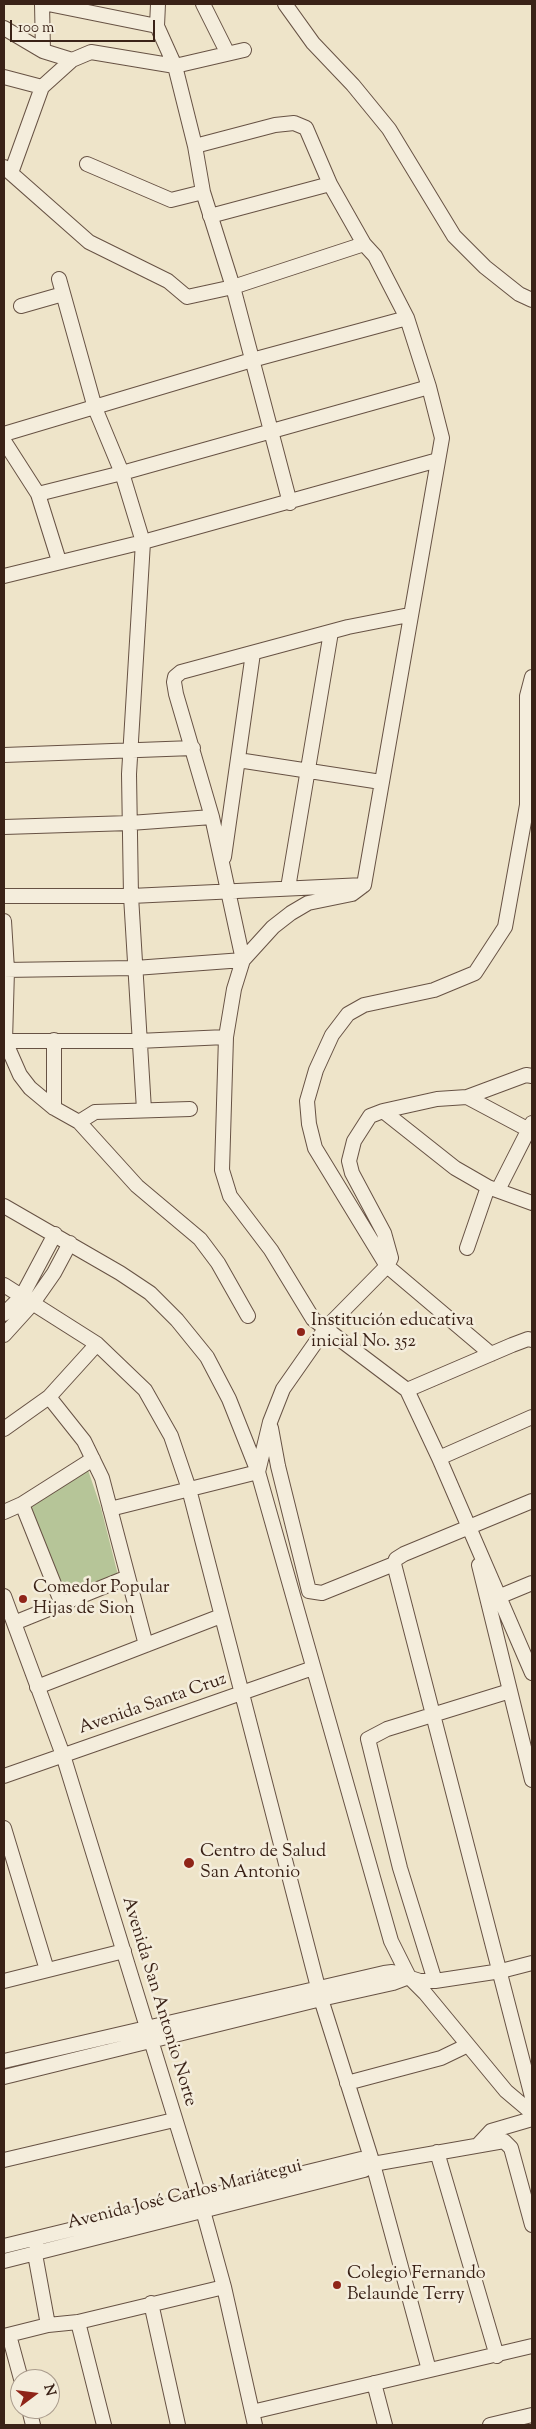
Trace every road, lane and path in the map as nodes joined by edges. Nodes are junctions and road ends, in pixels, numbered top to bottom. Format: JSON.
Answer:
{"nodes":[{"id":1,"x":42,"y":4,"type":"edge"},
{"id":2,"x":48,"y":4,"type":"edge"},
{"id":3,"x":158,"y":4,"type":"edge"},
{"id":4,"x":204,"y":4,"type":"edge"},
{"id":5,"x":285,"y":4,"type":"edge"},
{"id":6,"x":157,"y":26,"type":"junction"},
{"id":7,"x":4,"y":28,"type":"edge"},
{"id":8,"x":244,"y":50,"type":"dead end"},
{"id":9,"x":44,"y":51,"type":"junction"},
{"id":10,"x":227,"y":52,"type":"junction"},
{"id":11,"x":72,"y":60,"type":"junction"},
{"id":12,"x":175,"y":66,"type":"junction"},
{"id":13,"x":4,"y":77,"type":"edge"},
{"id":14,"x":42,"y":86,"type":"junction"},
{"id":15,"x":195,"y":146,"type":"junction"},
{"id":16,"x":87,"y":164,"type":"dead end"},
{"id":17,"x":8,"y":170,"type":"edge"},
{"id":18,"x":330,"y":184,"type":"junction"},
{"id":19,"x":203,"y":192,"type":"junction"},
{"id":20,"x":210,"y":216,"type":"junction"},
{"id":21,"x":364,"y":244,"type":"junction"},
{"id":22,"x":59,"y":279,"type":"dead end"},
{"id":23,"x":232,"y":287,"type":"junction"},
{"id":24,"x":63,"y":294,"type":"junction"},
{"id":25,"x":532,"y":300,"type":"edge"},
{"id":26,"x":21,"y":306,"type":"dead end"},
{"id":27,"x":407,"y":318,"type":"junction"},
{"id":28,"x":252,"y":360,"type":"junction"},
{"id":29,"x":429,"y":387,"type":"junction"},
{"id":30,"x":95,"y":408,"type":"junction"},
{"id":31,"x":272,"y":431,"type":"junction"},
{"id":32,"x":4,"y":434,"type":"edge"},
{"id":33,"x":4,"y":441,"type":"edge"},
{"id":34,"x":438,"y":460,"type":"junction"},
{"id":35,"x":122,"y":473,"type":"junction"},
{"id":36,"x":38,"y":494,"type":"junction"},
{"id":37,"x":290,"y":503,"type":"junction"},
{"id":38,"x":143,"y":542,"type":"junction"},
{"id":39,"x":59,"y":561,"type":"junction"},
{"id":40,"x":4,"y":576,"type":"edge"},
{"id":41,"x":409,"y":615,"type":"junction"},
{"id":42,"x":331,"y":632,"type":"junction"},
{"id":43,"x":253,"y":653,"type":"junction"},
{"id":44,"x":532,"y":677,"type":"edge"},
{"id":45,"x":193,"y":748,"type":"junction"},
{"id":46,"x":130,"y":749,"type":"junction"},
{"id":47,"x":4,"y":756,"type":"edge"},
{"id":48,"x":238,"y":760,"type":"junction"},
{"id":49,"x":309,"y":770,"type":"junction"},
{"id":50,"x":381,"y":782,"type":"junction"},
{"id":51,"x":212,"y":817,"type":"junction"},
{"id":52,"x":130,"y":823,"type":"junction"},
{"id":53,"x":4,"y":827,"type":"edge"},
{"id":54,"x":223,"y":865,"type":"junction"},
{"id":55,"x":364,"y":885,"type":"junction"},
{"id":56,"x":288,"y":888,"type":"junction"},
{"id":57,"x":228,"y":891,"type":"junction"},
{"id":58,"x":4,"y":896,"type":"edge"},
{"id":59,"x":132,"y":896,"type":"junction"},
{"id":60,"x":4,"y":921,"type":"edge"},
{"id":61,"x":243,"y":960,"type":"junction"},
{"id":62,"x":135,"y":968,"type":"junction"},
{"id":63,"x":6,"y":970,"type":"edge"},
{"id":64,"x":226,"y":1037,"type":"junction"},
{"id":65,"x":54,"y":1040,"type":"junction"},
{"id":66,"x":5,"y":1041,"type":"edge"},
{"id":67,"x":138,"y":1041,"type":"junction"},
{"id":68,"x":532,"y":1076,"type":"edge"},
{"id":69,"x":467,"y":1096,"type":"junction"},
{"id":70,"x":54,"y":1108,"type":"junction"},
{"id":71,"x":190,"y":1109,"type":"dead end"},
{"id":72,"x":144,"y":1110,"type":"junction"},
{"id":73,"x":383,"y":1111,"type":"junction"},
{"id":74,"x":79,"y":1122,"type":"junction"},
{"id":75,"x":530,"y":1127,"type":"edge"},
{"id":76,"x":493,"y":1188,"type":"junction"},
{"id":77,"x":532,"y":1203,"type":"edge"},
{"id":78,"x":4,"y":1206,"type":"edge"},
{"id":79,"x":54,"y":1234,"type":"junction"},
{"id":80,"x":70,"y":1243,"type":"junction"},
{"id":81,"x":467,"y":1248,"type":"dead end"},
{"id":82,"x":387,"y":1266,"type":"junction"},
{"id":83,"x":4,"y":1285,"type":"edge"},
{"id":84,"x":28,"y":1300,"type":"junction"},
{"id":85,"x":4,"y":1314,"type":"edge"},
{"id":86,"x":248,"y":1316,"type":"dead end"},
{"id":87,"x":325,"y":1329,"type":"junction"},
{"id":88,"x":4,"y":1335,"type":"edge"},
{"id":89,"x":532,"y":1340,"type":"edge"},
{"id":90,"x":97,"y":1344,"type":"junction"},
{"id":91,"x":491,"y":1354,"type":"junction"},
{"id":92,"x":407,"y":1390,"type":"junction"},
{"id":93,"x":49,"y":1397,"type":"junction"},
{"id":94,"x":532,"y":1417,"type":"edge"},
{"id":95,"x":270,"y":1422,"type":"junction"},
{"id":96,"x":4,"y":1429,"type":"edge"},
{"id":97,"x":439,"y":1458,"type":"junction"},
{"id":98,"x":93,"y":1459,"type":"junction"},
{"id":99,"x":258,"y":1472,"type":"junction"},
{"id":100,"x":190,"y":1489,"type":"junction"},
{"id":101,"x":532,"y":1501,"type":"edge"},
{"id":102,"x":22,"y":1504,"type":"junction"},
{"id":103,"x":110,"y":1508,"type":"junction"},
{"id":104,"x":4,"y":1512,"type":"edge"},
{"id":105,"x":469,"y":1528,"type":"junction"},
{"id":106,"x":394,"y":1564,"type":"junction"},
{"id":107,"x":128,"y":1577,"type":"junction"},
{"id":108,"x":532,"y":1583,"type":"edge"},
{"id":109,"x":4,"y":1596,"type":"edge"},
{"id":110,"x":494,"y":1598,"type":"junction"},
{"id":111,"x":62,"y":1604,"type":"junction"},
{"id":112,"x":221,"y":1616,"type":"junction"},
{"id":113,"x":14,"y":1623,"type":"junction"},
{"id":114,"x":146,"y":1645,"type":"junction"},
{"id":115,"x":313,"y":1668,"type":"junction"},
{"id":116,"x":532,"y":1673,"type":"edge"},
{"id":117,"x":36,"y":1686,"type":"junction"},
{"id":118,"x":510,"y":1691,"type":"junction"},
{"id":119,"x":242,"y":1694,"type":"junction"},
{"id":120,"x":433,"y":1713,"type":"junction"},
{"id":121,"x":64,"y":1755,"type":"junction"},
{"id":122,"x":4,"y":1776,"type":"edge"},
{"id":123,"x":532,"y":1779,"type":"edge"},
{"id":124,"x":4,"y":1828,"type":"edge"},
{"id":125,"x":8,"y":1857,"type":"edge"},
{"id":126,"x":124,"y":1951,"type":"junction"},
{"id":127,"x":532,"y":1963,"type":"edge"},
{"id":128,"x":47,"y":1970,"type":"junction"},
{"id":129,"x":501,"y":1971,"type":"junction"},
{"id":130,"x":409,"y":1977,"type":"junction"},
{"id":131,"x":4,"y":1981,"type":"edge"},
{"id":132,"x":435,"y":1981,"type":"junction"},
{"id":133,"x":319,"y":1993,"type":"junction"},
{"id":134,"x":149,"y":2035,"type":"junction"},
{"id":135,"x":468,"y":2045,"type":"junction"},
{"id":136,"x":4,"y":2061,"type":"edge"},
{"id":137,"x":4,"y":2077,"type":"edge"},
{"id":138,"x":347,"y":2083,"type":"junction"},
{"id":139,"x":532,"y":2098,"type":"edge"},
{"id":140,"x":532,"y":2113,"type":"edge"},
{"id":141,"x":532,"y":2119,"type":"edge"},
{"id":142,"x":174,"y":2120,"type":"junction"},
{"id":143,"x":478,"y":2146,"type":"junction"},
{"id":144,"x":437,"y":2152,"type":"junction"},
{"id":145,"x":4,"y":2160,"type":"edge"},
{"id":146,"x":373,"y":2164,"type":"junction"},
{"id":147,"x":201,"y":2203,"type":"junction"},
{"id":148,"x":532,"y":2224,"type":"edge"},
{"id":149,"x":39,"y":2238,"type":"junction"},
{"id":150,"x":4,"y":2246,"type":"edge"},
{"id":151,"x":35,"y":2254,"type":"junction"},
{"id":152,"x":4,"y":2261,"type":"edge"},
{"id":153,"x":224,"y":2287,"type":"junction"},
{"id":154,"x":151,"y":2303,"type":"junction"},
{"id":155,"x":78,"y":2322,"type":"junction"},
{"id":156,"x":48,"y":2325,"type":"junction"},
{"id":157,"x":7,"y":2335,"type":"edge"},
{"id":158,"x":532,"y":2346,"type":"edge"},
{"id":159,"x":497,"y":2356,"type":"junction"},
{"id":160,"x":18,"y":2369,"type":"edge"},
{"id":161,"x":429,"y":2370,"type":"junction"},
{"id":162,"x":374,"y":2383,"type":"junction"},
{"id":163,"x":532,"y":2414,"type":"edge"},
{"id":164,"x":253,"y":2419,"type":"edge"},
{"id":165,"x":174,"y":2424,"type":"edge"},
{"id":166,"x":104,"y":2425,"type":"edge"},
{"id":167,"x":385,"y":2425,"type":"edge"},
{"id":168,"x":490,"y":2425,"type":"edge"}],
"edges":[{"from":1,"to":9,"type":"street"},
{"from":2,"to":6,"type":"street"},
{"from":3,"to":6,"type":"street"},
{"from":4,"to":10,"type":"street"},
{"from":5,"to":25,"type":"street"},
{"from":6,"to":12,"type":"street"},
{"from":7,"to":9,"type":"street"},
{"from":8,"to":10,"type":"street"},
{"from":9,"to":11,"type":"street"},
{"from":10,"to":12,"type":"street"},
{"from":11,"to":12,"type":"street"},
{"from":11,"to":14,"type":"street"},
{"from":12,"to":15,"type":"street"},
{"from":13,"to":14,"type":"street"},
{"from":14,"to":17,"type":"street"},
{"from":15,"to":18,"type":"street"},
{"from":15,"to":19,"type":"street"},
{"from":16,"to":19,"type":"street"},
{"from":17,"to":23,"type":"street"},
{"from":18,"to":20,"type":"street"},
{"from":18,"to":21,"type":"street"},
{"from":19,"to":20,"type":"street"},
{"from":20,"to":23,"type":"street"},
{"from":21,"to":23,"type":"street"},
{"from":21,"to":27,"type":"street"},
{"from":22,"to":24,"type":"street"},
{"from":23,"to":28,"type":"street"},
{"from":24,"to":26,"type":"street"},
{"from":24,"to":30,"type":"street"},
{"from":27,"to":28,"type":"street"},
{"from":27,"to":29,"type":"street"},
{"from":28,"to":30,"type":"street"},
{"from":28,"to":31,"type":"street"},
{"from":29,"to":31,"type":"street"},
{"from":29,"to":34,"type":"street"},
{"from":30,"to":32,"type":"street"},
{"from":30,"to":35,"type":"street"},
{"from":31,"to":35,"type":"street"},
{"from":31,"to":37,"type":"street"},
{"from":33,"to":36,"type":"street"},
{"from":34,"to":37,"type":"street"},
{"from":34,"to":41,"type":"street"},
{"from":35,"to":36,"type":"street"},
{"from":35,"to":38,"type":"street"},
{"from":36,"to":39,"type":"street"},
{"from":37,"to":38,"type":"street"},
{"from":38,"to":39,"type":"street"},
{"from":38,"to":46,"type":"street"},
{"from":39,"to":40,"type":"street"},
{"from":41,"to":42,"type":"street"},
{"from":41,"to":50,"type":"street"},
{"from":42,"to":43,"type":"street"},
{"from":42,"to":49,"type":"street"},
{"from":43,"to":45,"type":"street"},
{"from":43,"to":48,"type":"street"},
{"from":44,"to":82,"type":"street"},
{"from":45,"to":46,"type":"street"},
{"from":45,"to":51,"type":"street"},
{"from":46,"to":47,"type":"street"},
{"from":46,"to":52,"type":"street"},
{"from":48,"to":49,"type":"street"},
{"from":48,"to":54,"type":"street"},
{"from":49,"to":50,"type":"street"},
{"from":49,"to":56,"type":"street"},
{"from":50,"to":55,"type":"street"},
{"from":51,"to":52,"type":"street"},
{"from":51,"to":54,"type":"street"},
{"from":52,"to":53,"type":"street"},
{"from":52,"to":59,"type":"street"},
{"from":54,"to":57,"type":"street"},
{"from":55,"to":56,"type":"street"},
{"from":55,"to":61,"type":"street"},
{"from":56,"to":57,"type":"street"},
{"from":57,"to":59,"type":"street"},
{"from":57,"to":61,"type":"street"},
{"from":58,"to":59,"type":"street"},
{"from":59,"to":62,"type":"street"},
{"from":60,"to":63,"type":"street"},
{"from":61,"to":62,"type":"street"},
{"from":61,"to":64,"type":"street"},
{"from":62,"to":63,"type":"street"},
{"from":62,"to":67,"type":"street"},
{"from":63,"to":66,"type":"street"},
{"from":64,"to":67,"type":"street"},
{"from":64,"to":87,"type":"street"},
{"from":65,"to":66,"type":"street"},
{"from":65,"to":67,"type":"street"},
{"from":65,"to":70,"type":"street"},
{"from":66,"to":70,"type":"street"},
{"from":67,"to":72,"type":"street"},
{"from":68,"to":69,"type":"street"},
{"from":69,"to":73,"type":"street"},
{"from":69,"to":75,"type":"street"},
{"from":70,"to":74,"type":"street"},
{"from":71,"to":72,"type":"street"},
{"from":72,"to":74,"type":"street"},
{"from":73,"to":76,"type":"street"},
{"from":73,"to":82,"type":"street"},
{"from":74,"to":86,"type":"street"},
{"from":75,"to":76,"type":"street"},
{"from":76,"to":77,"type":"street"},
{"from":76,"to":81,"type":"street"},
{"from":78,"to":79,"type":"street"},
{"from":79,"to":80,"type":"street"},
{"from":79,"to":84,"type":"street"},
{"from":80,"to":84,"type":"street"},
{"from":80,"to":99,"type":"street"},
{"from":82,"to":87,"type":"street"},
{"from":82,"to":91,"type":"street"},
{"from":83,"to":84,"type":"street"},
{"from":84,"to":85,"type":"street"},
{"from":84,"to":88,"type":"street"},
{"from":84,"to":90,"type":"street"},
{"from":87,"to":92,"type":"street"},
{"from":87,"to":95,"type":"street"},
{"from":89,"to":91,"type":"street"},
{"from":90,"to":93,"type":"street"},
{"from":90,"to":100,"type":"street"},
{"from":91,"to":92,"type":"street"},
{"from":92,"to":97,"type":"street"},
{"from":93,"to":96,"type":"street"},
{"from":93,"to":98,"type":"street"},
{"from":94,"to":97,"type":"street"},
{"from":95,"to":99,"type":"street"},
{"from":95,"to":106,"type":"street"},
{"from":97,"to":105,"type":"street"},
{"from":98,"to":102,"type":"street"},
{"from":98,"to":103,"type":"street"},
{"from":99,"to":100,"type":"street"},
{"from":99,"to":115,"type":"street"},
{"from":100,"to":103,"type":"street"},
{"from":100,"to":112,"type":"street"},
{"from":101,"to":105,"type":"street"},
{"from":102,"to":104,"type":"street"},
{"from":102,"to":111,"type":"street"},
{"from":103,"to":107,"type":"street"},
{"from":105,"to":106,"type":"street"},
{"from":105,"to":110,"type":"street"},
{"from":106,"to":120,"type":"street"},
{"from":107,"to":111,"type":"street"},
{"from":107,"to":114,"type":"street"},
{"from":108,"to":110,"type":"street"},
{"from":109,"to":113,"type":"street","name":"Avenida San Antonio Norte"},
{"from":110,"to":116,"type":"street"},
{"from":110,"to":118,"type":"street"},
{"from":111,"to":113,"type":"street"},
{"from":112,"to":114,"type":"street"},
{"from":112,"to":119,"type":"street"},
{"from":113,"to":117,"type":"street","name":"Avenida San Antonio Norte"},
{"from":114,"to":117,"type":"street"},
{"from":115,"to":119,"type":"street","name":"Avenida Santa Cruz"},
{"from":115,"to":130,"type":"street"},
{"from":117,"to":121,"type":"street","name":"Avenida San Antonio Norte"},
{"from":118,"to":120,"type":"street"},
{"from":118,"to":123,"type":"street"},
{"from":119,"to":121,"type":"street","name":"Avenida Santa Cruz"},
{"from":119,"to":133,"type":"street"},
{"from":120,"to":129,"type":"street"},
{"from":120,"to":132,"type":"street"},
{"from":121,"to":122,"type":"street","name":"Avenida Santa Cruz"},
{"from":121,"to":126,"type":"street","name":"Avenida San Antonio Norte"},
{"from":124,"to":125,"type":"street"},
{"from":125,"to":128,"type":"street"},
{"from":126,"to":128,"type":"street"},
{"from":126,"to":134,"type":"street","name":"Avenida San Antonio Norte"},
{"from":127,"to":129,"type":"street"},
{"from":128,"to":131,"type":"street"},
{"from":129,"to":132,"type":"street"},
{"from":129,"to":139,"type":"street"},
{"from":130,"to":132,"type":"street"},
{"from":130,"to":133,"type":"street"},
{"from":130,"to":135,"type":"street"},
{"from":133,"to":134,"type":"street"},
{"from":133,"to":138,"type":"street"},
{"from":134,"to":136,"type":"street"},
{"from":134,"to":137,"type":"street"},
{"from":134,"to":142,"type":"street","name":"Avenida San Antonio Norte"},
{"from":135,"to":138,"type":"street"},
{"from":135,"to":140,"type":"street"},
{"from":138,"to":146,"type":"street"},
{"from":141,"to":143,"type":"street"},
{"from":142,"to":145,"type":"street"},
{"from":142,"to":147,"type":"street","name":"Avenida San Antonio Norte"},
{"from":143,"to":144,"type":"street","name":"Avenida José Carlos Mariátegui"},
{"from":143,"to":148,"type":"street","name":"Avenida José Carlos Mariátegui"},
{"from":144,"to":146,"type":"street","name":"Avenida José Carlos Mariátegui"},
{"from":144,"to":159,"type":"street"},
{"from":146,"to":147,"type":"street","name":"Avenida José Carlos Mariátegui"},
{"from":146,"to":161,"type":"street"},
{"from":147,"to":149,"type":"street","name":"Avenida José Carlos Mariátegui"},
{"from":147,"to":151,"type":"street","name":"Avenida José Carlos Mariátegui"},
{"from":147,"to":153,"type":"street","name":"Avenida San Antonio Norte"},
{"from":149,"to":150,"type":"street","name":"Avenida José Carlos Mariátegui"},
{"from":149,"to":151,"type":"street"},
{"from":151,"to":152,"type":"street","name":"Avenida José Carlos Mariátegui"},
{"from":151,"to":156,"type":"street"},
{"from":153,"to":154,"type":"street"},
{"from":153,"to":164,"type":"street","name":"Avenida San Antonio Norte"},
{"from":154,"to":155,"type":"street"},
{"from":154,"to":165,"type":"street"},
{"from":155,"to":156,"type":"street"},
{"from":155,"to":166,"type":"street"},
{"from":156,"to":157,"type":"street"},
{"from":157,"to":160,"type":"street"},
{"from":158,"to":159,"type":"street"},
{"from":159,"to":161,"type":"street"},
{"from":161,"to":162,"type":"street"},
{"from":162,"to":164,"type":"street"},
{"from":162,"to":167,"type":"street"},
{"from":163,"to":168,"type":"street"}]}
